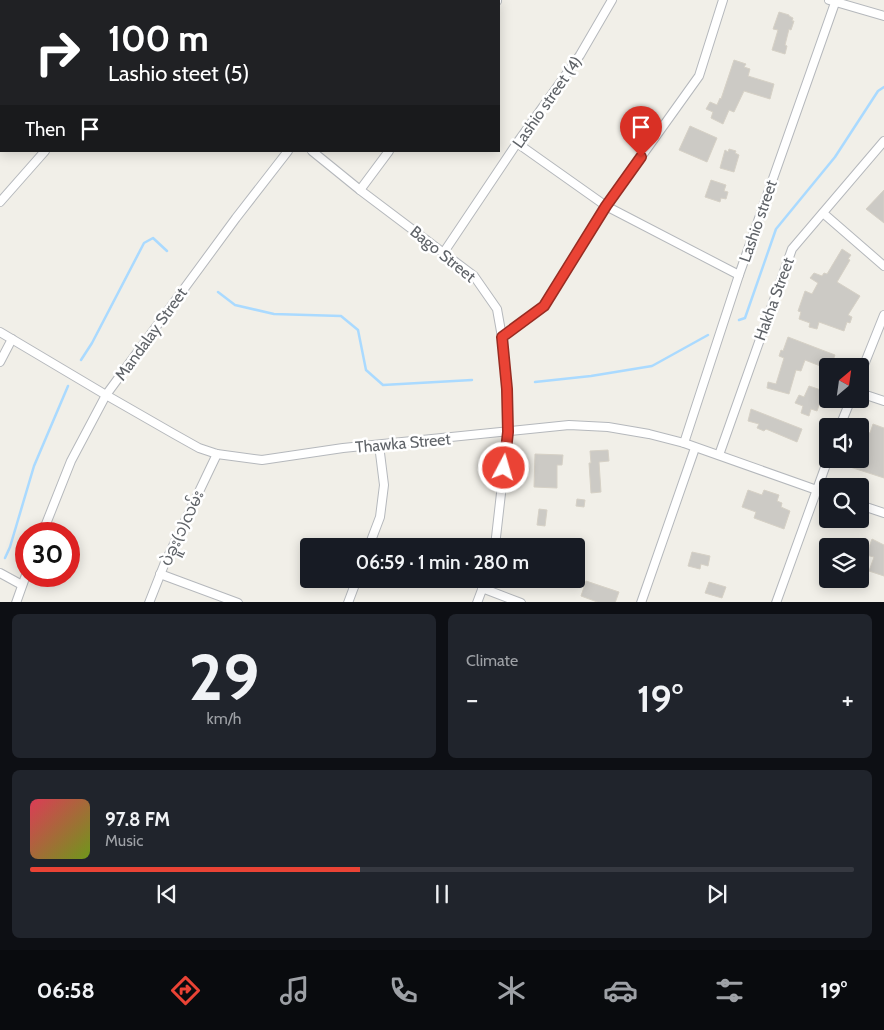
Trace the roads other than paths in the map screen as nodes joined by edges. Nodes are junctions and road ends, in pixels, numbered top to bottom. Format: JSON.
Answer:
{"nodes":[{"id":1,"x":612,"y":0,"type":"edge"},
{"id":2,"x":723,"y":0,"type":"edge"},
{"id":3,"x":833,"y":1,"type":"edge"},
{"id":4,"x":884,"y":16,"type":"edge"},
{"id":5,"x":884,"y":141,"type":"edge"},
{"id":6,"x":517,"y":143,"type":"junction"},
{"id":7,"x":44,"y":152,"type":"edge"},
{"id":8,"x":287,"y":152,"type":"edge"},
{"id":9,"x":313,"y":152,"type":"edge"},
{"id":10,"x":388,"y":152,"type":"edge"},
{"id":11,"x":360,"y":190,"type":"junction"},
{"id":12,"x":0,"y":202,"type":"edge"},
{"id":13,"x":606,"y":206,"type":"junction"},
{"id":14,"x":822,"y":213,"type":"junction"},
{"id":15,"x":444,"y":252,"type":"junction"},
{"id":16,"x":884,"y":266,"type":"edge"},
{"id":17,"x":739,"y":275,"type":"junction"},
{"id":18,"x":884,"y":314,"type":"edge"},
{"id":19,"x":0,"y":332,"type":"edge"},
{"id":20,"x":502,"y":337,"type":"junction"},
{"id":21,"x":12,"y":339,"type":"junction"},
{"id":22,"x":866,"y":358,"type":"edge"},
{"id":23,"x":0,"y":362,"type":"edge"},
{"id":24,"x":106,"y":395,"type":"junction"},
{"id":25,"x":869,"y":396,"type":"edge"},
{"id":26,"x":884,"y":402,"type":"edge"},
{"id":27,"x":508,"y":432,"type":"junction"},
{"id":28,"x":684,"y":443,"type":"junction"},
{"id":29,"x":379,"y":445,"type":"junction"},
{"id":30,"x":695,"y":448,"type":"junction"},
{"id":31,"x":217,"y":454,"type":"junction"},
{"id":32,"x":718,"y":455,"type":"junction"},
{"id":33,"x":825,"y":468,"type":"edge"},
{"id":34,"x":816,"y":490,"type":"junction"},
{"id":35,"x":819,"y":491,"type":"edge"},
{"id":36,"x":869,"y":508,"type":"edge"},
{"id":37,"x":884,"y":513,"type":"edge"},
{"id":38,"x":47,"y":522,"type":"edge"},
{"id":39,"x":372,"y":538,"type":"edge"},
{"id":40,"x":496,"y":538,"type":"edge"},
{"id":41,"x":0,"y":572,"type":"edge"},
{"id":42,"x":160,"y":574,"type":"junction"},
{"id":43,"x":15,"y":581,"type":"edge"},
{"id":44,"x":21,"y":587,"type":"edge"},
{"id":45,"x":353,"y":588,"type":"edge"},
{"id":46,"x":482,"y":588,"type":"joint"},
{"id":47,"x":16,"y":602,"type":"edge"},
{"id":48,"x":149,"y":602,"type":"edge"},
{"id":49,"x":238,"y":602,"type":"edge"},
{"id":50,"x":348,"y":602,"type":"edge"},
{"id":51,"x":477,"y":602,"type":"edge"},
{"id":52,"x":521,"y":602,"type":"edge"},
{"id":53,"x":641,"y":602,"type":"edge"},
{"id":54,"x":777,"y":602,"type":"edge"}],
"edges":[{"from":1,"to":6,"type":"street","name":"Lashio street (4)"},
{"from":2,"to":13,"type":"street"},
{"from":3,"to":4,"type":"street"},
{"from":3,"to":17,"type":"street","name":"Lashio street"},
{"from":5,"to":14,"type":"street","name":"Hakha Street"},
{"from":6,"to":13,"type":"street"},
{"from":6,"to":15,"type":"street","name":"Lashio street (4)"},
{"from":7,"to":12,"type":"street"},
{"from":8,"to":24,"type":"street","name":"Mandalay Street"},
{"from":9,"to":11,"type":"street","name":"Bago Street"},
{"from":10,"to":11,"type":"street"},
{"from":11,"to":15,"type":"street","name":"Bago Street"},
{"from":13,"to":17,"type":"street"},
{"from":13,"to":20,"type":"street"},
{"from":14,"to":16,"type":"street"},
{"from":14,"to":32,"type":"street","name":"Hakha Street"},
{"from":15,"to":20,"type":"street","name":"Bago Street"},
{"from":17,"to":28,"type":"street","name":"Lashio street"},
{"from":18,"to":22,"type":"street"},
{"from":19,"to":21,"type":"street","name":"Thawka Street"},
{"from":20,"to":27,"type":"street","name":"Bago Street"},
{"from":21,"to":23,"type":"street"},
{"from":21,"to":24,"type":"street","name":"Thawka Street"},
{"from":24,"to":31,"type":"street","name":"Thawka Street"},
{"from":24,"to":38,"type":"street","name":"Mandalay Street"},
{"from":25,"to":26,"type":"street"},
{"from":27,"to":28,"type":"street","name":"Thawka Street"},
{"from":27,"to":29,"type":"street","name":"Thawka Street"},
{"from":27,"to":40,"type":"street","name":"Bago Street"},
{"from":28,"to":30,"type":"street","name":"Thawka Street"},
{"from":29,"to":31,"type":"street","name":"Thawka Street"},
{"from":29,"to":39,"type":"street"},
{"from":30,"to":32,"type":"street","name":"Thawka Street"},
{"from":30,"to":53,"type":"street"},
{"from":31,"to":42,"type":"street","name":"ပဲခူး(၁)လမ်း"},
{"from":32,"to":34,"type":"street","name":"Thawka Street"},
{"from":33,"to":34,"type":"street"},
{"from":34,"to":35,"type":"street","name":"Thawka Street"},
{"from":34,"to":54,"type":"street"},
{"from":36,"to":37,"type":"street"},
{"from":41,"to":43,"type":"street"},
{"from":42,"to":48,"type":"street","name":"ပဲခူး(၁)လမ်း"},
{"from":42,"to":49,"type":"street"},
{"from":44,"to":47,"type":"street"},
{"from":45,"to":50,"type":"street"},
{"from":46,"to":51,"type":"street"},
{"from":46,"to":52,"type":"street"}]}
